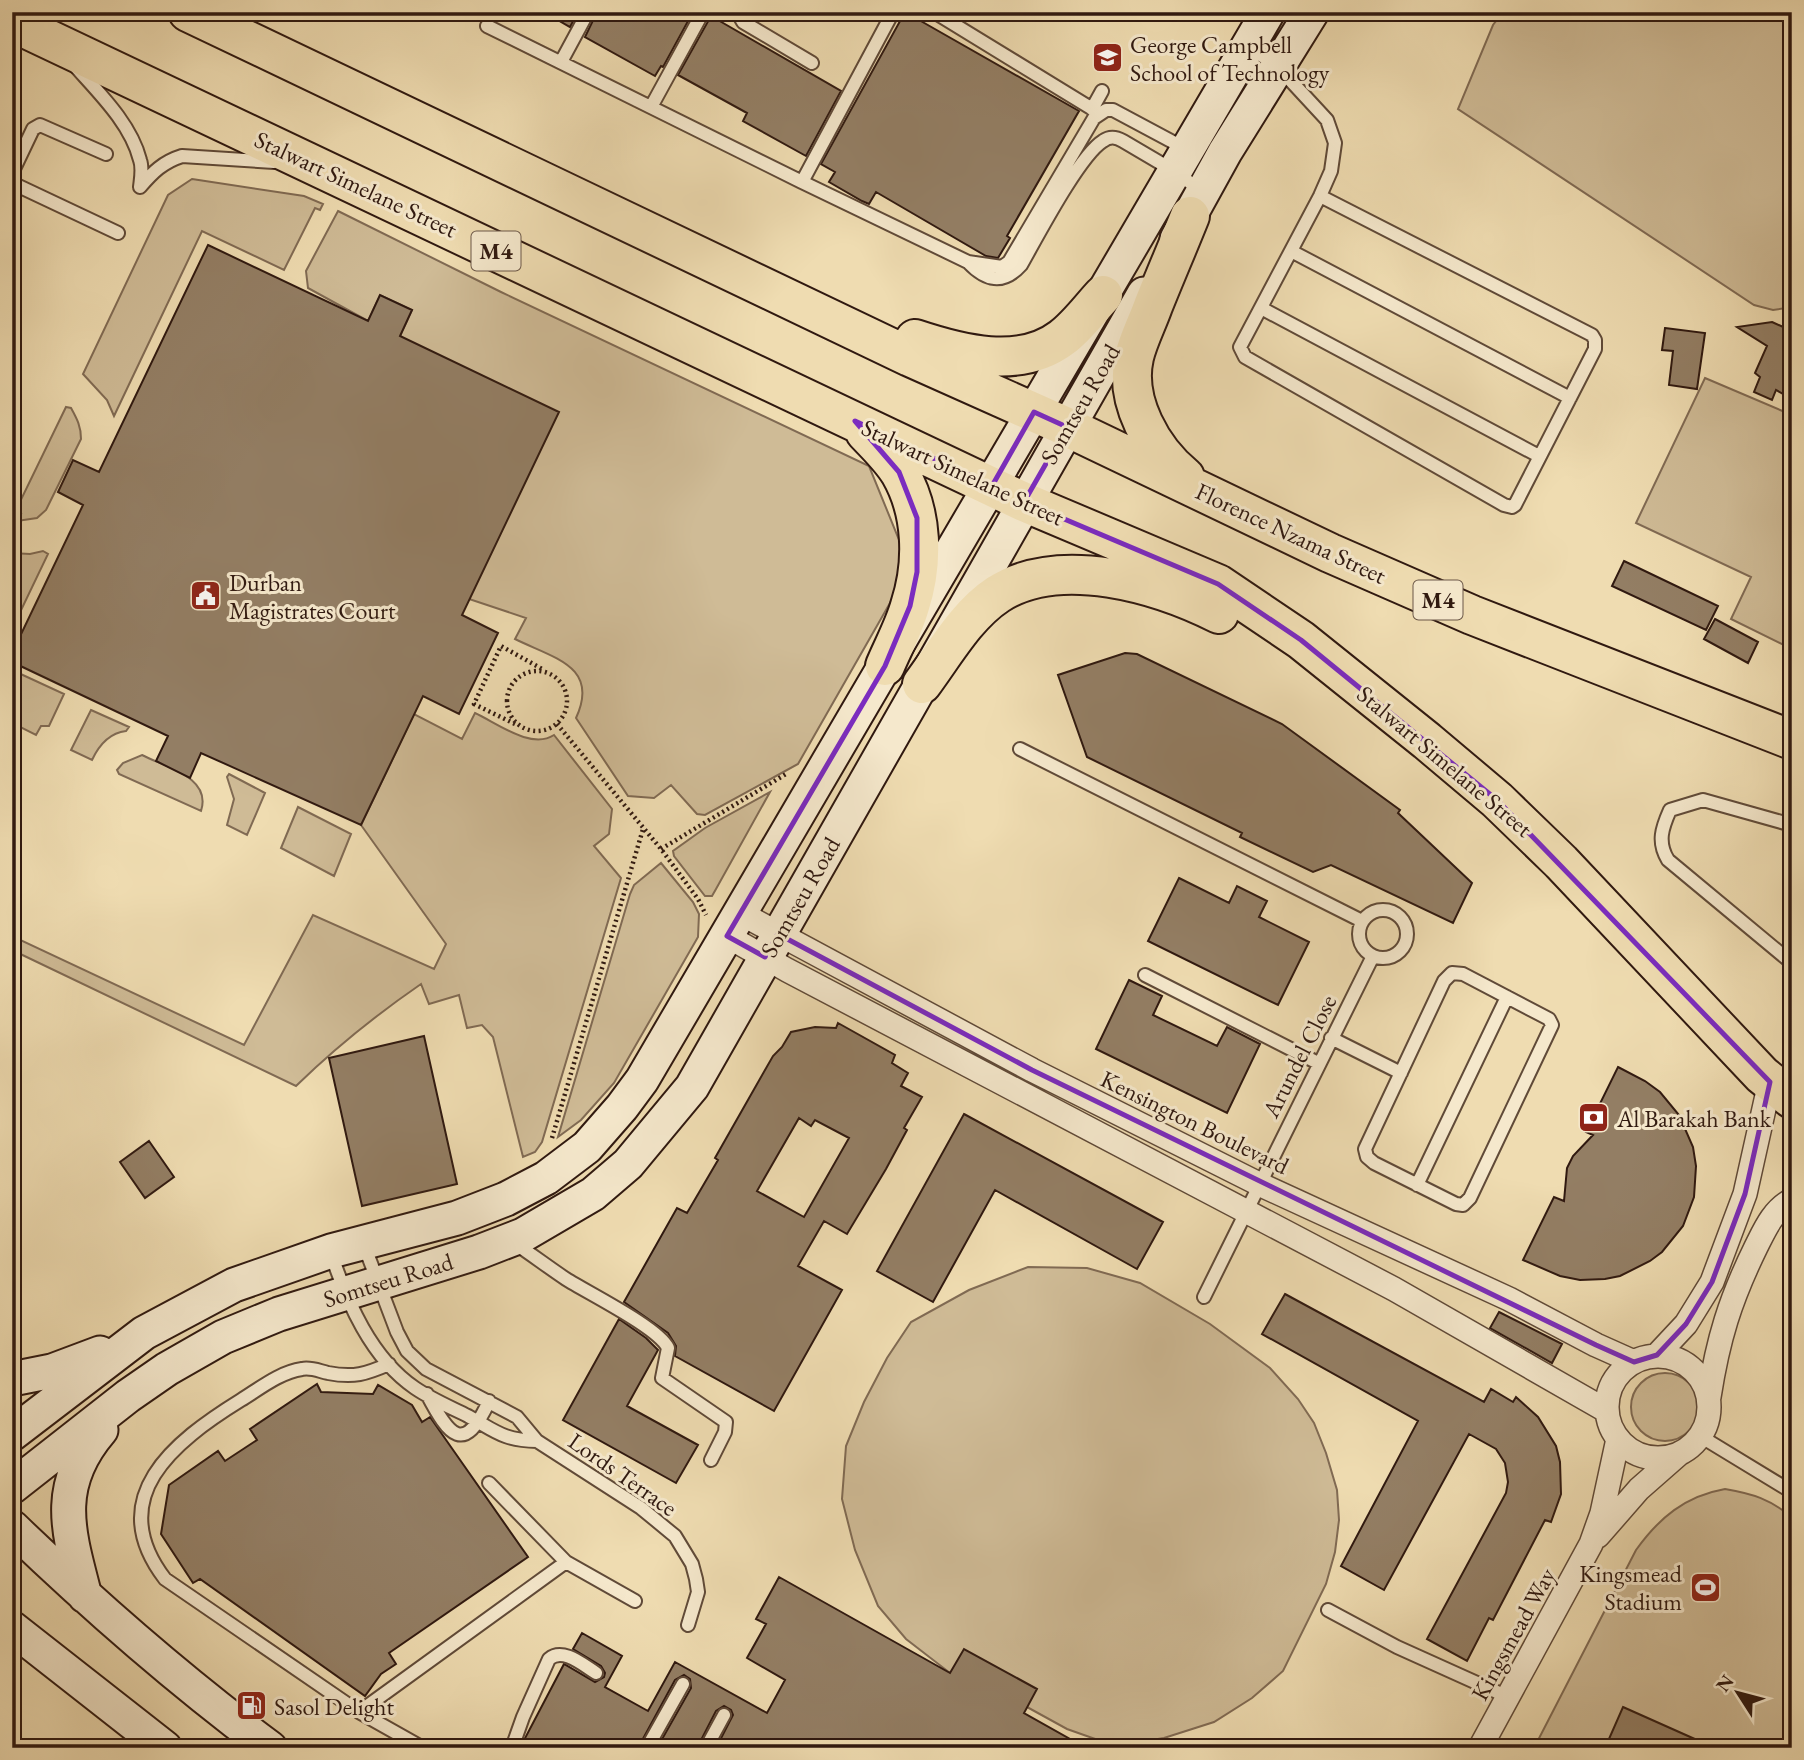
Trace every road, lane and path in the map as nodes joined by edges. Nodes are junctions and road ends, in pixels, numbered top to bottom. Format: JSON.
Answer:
{"nodes":[{"id":1,"x":188,"y":12,"type":"edge"},
{"id":2,"x":588,"y":12,"type":"edge"},
{"id":3,"x":703,"y":12,"type":"edge"},
{"id":4,"x":737,"y":12,"type":"edge"},
{"id":5,"x":893,"y":12,"type":"edge"},
{"id":6,"x":934,"y":12,"type":"edge"},
{"id":7,"x":1268,"y":12,"type":"edge"},
{"id":8,"x":1312,"y":12,"type":"edge"},
{"id":9,"x":12,"y":22,"type":"edge"},
{"id":10,"x":487,"y":26,"type":"dead end"},
{"id":11,"x":51,"y":40,"type":"junction"},
{"id":12,"x":1248,"y":46,"type":"junction"},
{"id":13,"x":561,"y":62,"type":"junction"},
{"id":14,"x":812,"y":63,"type":"dead end"},
{"id":15,"x":1278,"y":66,"type":"junction"},
{"id":16,"x":1102,"y":92,"type":"dead end"},
{"id":17,"x":651,"y":107,"type":"junction"},
{"id":18,"x":1095,"y":111,"type":"junction"},
{"id":19,"x":106,"y":154,"type":"dead end"},
{"id":20,"x":313,"y":164,"type":"junction"},
{"id":21,"x":12,"y":173,"type":"edge"},
{"id":22,"x":1197,"y":173,"type":"junction"},
{"id":23,"x":802,"y":182,"type":"junction"},
{"id":24,"x":12,"y":183,"type":"edge"},
{"id":25,"x":1055,"y":195,"type":"junction"},
{"id":26,"x":1320,"y":196,"type":"junction"},
{"id":27,"x":118,"y":233,"type":"dead end"},
{"id":28,"x":1291,"y":251,"type":"junction"},
{"id":29,"x":761,"y":285,"type":"junction"},
{"id":30,"x":1104,"y":295,"type":"junction"},
{"id":31,"x":1261,"y":308,"type":"junction"},
{"id":32,"x":1570,"y":398,"type":"junction"},
{"id":33,"x":1051,"y":419,"type":"junction"},
{"id":34,"x":855,"y":421,"type":"junction"},
{"id":35,"x":1539,"y":456,"type":"junction"},
{"id":36,"x":1008,"y":494,"type":"junction"},
{"id":37,"x":1208,"y":495,"type":"junction"},
{"id":38,"x":1301,"y":640,"type":"junction"},
{"id":39,"x":885,"y":666,"type":"junction"},
{"id":40,"x":551,"y":674,"type":"junction"},
{"id":41,"x":922,"y":684,"type":"junction"},
{"id":42,"x":557,"y":724,"type":"junction"},
{"id":43,"x":519,"y":726,"type":"junction"},
{"id":44,"x":1792,"y":740,"type":"edge"},
{"id":45,"x":1020,"y":749,"type":"dead end"},
{"id":46,"x":786,"y":774,"type":"dead end"},
{"id":47,"x":1792,"y":825,"type":"edge"},
{"id":48,"x":643,"y":828,"type":"junction"},
{"id":49,"x":660,"y":849,"type":"junction"},
{"id":50,"x":1362,"y":921,"type":"junction"},
{"id":51,"x":725,"y":922,"type":"junction"},
{"id":52,"x":772,"y":946,"type":"junction"},
{"id":53,"x":1373,"y":956,"type":"junction"},
{"id":54,"x":1792,"y":963,"type":"edge"},
{"id":55,"x":1145,"y":975,"type":"dead end"},
{"id":56,"x":1507,"y":997,"type":"junction"},
{"id":57,"x":1331,"y":1038,"type":"junction"},
{"id":58,"x":1318,"y":1063,"type":"junction"},
{"id":59,"x":1401,"y":1073,"type":"junction"},
{"id":60,"x":1786,"y":1094,"type":"edge"},
{"id":61,"x":551,"y":1140,"type":"dead end"},
{"id":62,"x":1259,"y":1184,"type":"junction"},
{"id":63,"x":1418,"y":1185,"type":"junction"},
{"id":64,"x":1792,"y":1200,"type":"edge"},
{"id":65,"x":1245,"y":1212,"type":"junction"},
{"id":66,"x":510,"y":1240,"type":"junction"},
{"id":67,"x":363,"y":1242,"type":"junction"},
{"id":68,"x":331,"y":1251,"type":"junction"},
{"id":69,"x":378,"y":1282,"type":"junction"},
{"id":70,"x":345,"y":1294,"type":"junction"},
{"id":71,"x":1203,"y":1297,"type":"dead end"},
{"id":72,"x":144,"y":1333,"type":"junction"},
{"id":73,"x":1657,"y":1356,"type":"junction"},
{"id":74,"x":1634,"y":1362,"type":"junction"},
{"id":75,"x":390,"y":1364,"type":"junction"},
{"id":76,"x":167,"y":1369,"type":"junction"},
{"id":77,"x":12,"y":1379,"type":"edge"},
{"id":78,"x":426,"y":1394,"type":"junction"},
{"id":79,"x":1709,"y":1398,"type":"junction"},
{"id":80,"x":489,"y":1401,"type":"junction"},
{"id":81,"x":1607,"y":1410,"type":"junction"},
{"id":82,"x":479,"y":1422,"type":"junction"},
{"id":83,"x":12,"y":1434,"type":"edge"},
{"id":84,"x":1700,"y":1436,"type":"junction"},
{"id":85,"x":1618,"y":1439,"type":"junction"},
{"id":86,"x":537,"y":1441,"type":"junction"},
{"id":87,"x":1680,"y":1454,"type":"junction"},
{"id":88,"x":711,"y":1461,"type":"dead end"},
{"id":89,"x":489,"y":1483,"type":"dead end"},
{"id":90,"x":12,"y":1487,"type":"edge"},
{"id":91,"x":1792,"y":1492,"type":"edge"},
{"id":92,"x":12,"y":1527,"type":"edge"},
{"id":93,"x":1591,"y":1544,"type":"junction"},
{"id":94,"x":566,"y":1562,"type":"junction"},
{"id":95,"x":85,"y":1597,"type":"junction"},
{"id":96,"x":635,"y":1601,"type":"dead end"},
{"id":97,"x":1328,"y":1610,"type":"dead end"},
{"id":98,"x":688,"y":1625,"type":"dead end"},
{"id":99,"x":13,"y":1629,"type":"edge"},
{"id":100,"x":596,"y":1673,"type":"dead end"},
{"id":101,"x":683,"y":1684,"type":"dead end"},
{"id":102,"x":1508,"y":1697,"type":"junction"},
{"id":103,"x":359,"y":1712,"type":"junction"},
{"id":104,"x":724,"y":1715,"type":"dead end"},
{"id":105,"x":165,"y":1748,"type":"edge"},
{"id":106,"x":270,"y":1748,"type":"edge"},
{"id":107,"x":423,"y":1748,"type":"edge"},
{"id":108,"x":512,"y":1748,"type":"edge"},
{"id":109,"x":647,"y":1748,"type":"edge"},
{"id":110,"x":706,"y":1748,"type":"edge"},
{"id":111,"x":1480,"y":1748,"type":"edge"}],
"edges":[{"from":1,"to":29,"type":"highway","number":"M4"},
{"from":2,"to":13,"type":"lane"},
{"from":3,"to":17,"type":"lane"},
{"from":4,"to":14,"type":"lane"},
{"from":5,"to":23,"type":"lane"},
{"from":6,"to":18,"type":"lane"},
{"from":7,"to":12,"type":"main road","name":"Somtseu Road"},
{"from":8,"to":15,"type":"main road","name":"Somtseu Road"},
{"from":9,"to":11,"type":"highway","name":"Stalwart Simelane Street","number":"M4"},
{"from":10,"to":13,"type":"lane"},
{"from":11,"to":20,"type":"highway","name":"Stalwart Simelane Street","number":"M4"},
{"from":11,"to":20,"type":"lane"},
{"from":12,"to":15,"type":"lane"},
{"from":12,"to":22,"type":"main road","name":"Somtseu Road"},
{"from":13,"to":17,"type":"lane"},
{"from":15,"to":22,"type":"main road","name":"Somtseu Road"},
{"from":15,"to":26,"type":"lane"},
{"from":16,"to":18,"type":"lane"},
{"from":17,"to":23,"type":"lane"},
{"from":18,"to":22,"type":"lane"},
{"from":18,"to":25,"type":"lane"},
{"from":19,"to":21,"type":"lane"},
{"from":20,"to":34,"type":"highway","name":"Stalwart Simelane Street","number":"M4"},
{"from":22,"to":25,"type":"lane"},
{"from":22,"to":30,"type":"main road","name":"Somtseu Road"},
{"from":22,"to":33,"type":"main road","name":"Somtseu Road"},
{"from":22,"to":37,"type":"highway"},
{"from":23,"to":25,"type":"lane"},
{"from":24,"to":27,"type":"lane"},
{"from":26,"to":28,"type":"lane"},
{"from":26,"to":32,"type":"lane"},
{"from":28,"to":31,"type":"lane"},
{"from":28,"to":32,"type":"lane"},
{"from":29,"to":30,"type":"highway"},
{"from":29,"to":33,"type":"highway","number":"M4"},
{"from":30,"to":33,"type":"main road","name":"Somtseu Road"},
{"from":31,"to":35,"type":"lane"},
{"from":31,"to":35,"type":"lane"},
{"from":32,"to":35,"type":"lane"},
{"from":33,"to":36,"type":"main road","name":"Somtseu Road"},
{"from":33,"to":37,"type":"highway","name":"Florence Nzama Street","number":"M4"},
{"from":34,"to":36,"type":"highway","name":"Stalwart Simelane Street","number":"M4"},
{"from":34,"to":39,"type":"highway"},
{"from":36,"to":38,"type":"highway","name":"Stalwart Simelane Street","number":"M4"},
{"from":36,"to":39,"type":"main road","name":"Somtseu Road"},
{"from":36,"to":41,"type":"main road","name":"Somtseu Road"},
{"from":37,"to":44,"type":"highway","name":"Florence Nzama Street","number":"M4"},
{"from":38,"to":41,"type":"highway"},
{"from":38,"to":60,"type":"highway","name":"Stalwart Simelane Street","number":"M4"},
{"from":39,"to":51,"type":"main road","name":"Somtseu Road"},
{"from":40,"to":42,"type":"path"},
{"from":40,"to":43,"type":"path"},
{"from":40,"to":43,"type":"path"},
{"from":41,"to":52,"type":"main road","name":"Somtseu Road"},
{"from":42,"to":43,"type":"path"},
{"from":42,"to":48,"type":"path"},
{"from":45,"to":50,"type":"lane"},
{"from":46,"to":49,"type":"path"},
{"from":47,"to":54,"type":"lane"},
{"from":48,"to":49,"type":"path"},
{"from":48,"to":61,"type":"path"},
{"from":49,"to":51,"type":"path"},
{"from":50,"to":53,"type":"lane"},
{"from":50,"to":53,"type":"lane"},
{"from":51,"to":52,"type":"street","name":"Kensington Boulevard"},
{"from":51,"to":67,"type":"main road","name":"Somtseu Road"},
{"from":52,"to":62,"type":"street","name":"Kensington Boulevard"},
{"from":52,"to":65,"type":"street","name":"Kensington Boulevard"},
{"from":52,"to":66,"type":"main road","name":"Somtseu Road"},
{"from":53,"to":57,"type":"lane","name":"Arundel Close"},
{"from":55,"to":58,"type":"lane"},
{"from":56,"to":59,"type":"lane"},
{"from":56,"to":63,"type":"lane"},
{"from":56,"to":63,"type":"lane"},
{"from":57,"to":58,"type":"lane","name":"Arundel Close"},
{"from":57,"to":59,"type":"lane"},
{"from":58,"to":62,"type":"lane","name":"Arundel Close"},
{"from":59,"to":63,"type":"lane"},
{"from":60,"to":73,"type":"street"},
{"from":62,"to":65,"type":"lane","name":"Arundel Close"},
{"from":62,"to":74,"type":"street","name":"Kensington Boulevard"},
{"from":64,"to":79,"type":"street"},
{"from":65,"to":71,"type":"lane","name":"Arundel Close"},
{"from":65,"to":81,"type":"street","name":"Kensington Boulevard"},
{"from":66,"to":69,"type":"main road","name":"Somtseu Road"},
{"from":66,"to":88,"type":"lane"},
{"from":67,"to":68,"type":"main road","name":"Somtseu Road"},
{"from":67,"to":69,"type":"lane","name":"Lords Terrace"},
{"from":68,"to":70,"type":"lane","name":"Lords Terrace"},
{"from":68,"to":72,"type":"main road","name":"Somtseu Road"},
{"from":69,"to":70,"type":"main road","name":"Somtseu Road"},
{"from":69,"to":80,"type":"lane","name":"Lords Terrace"},
{"from":70,"to":75,"type":"lane","name":"Lords Terrace"},
{"from":70,"to":76,"type":"main road","name":"Somtseu Road"},
{"from":72,"to":77,"type":"main road"},
{"from":72,"to":83,"type":"main road","name":"Somtseu Road"},
{"from":73,"to":74,"type":"street"},
{"from":73,"to":79,"type":"street"},
{"from":74,"to":81,"type":"street"},
{"from":75,"to":78,"type":"lane","name":"Lords Terrace"},
{"from":75,"to":103,"type":"lane"},
{"from":76,"to":90,"type":"main road","name":"Somtseu Road"},
{"from":76,"to":95,"type":"main road"},
{"from":78,"to":82,"type":"lane","name":"Lords Terrace"},
{"from":78,"to":82,"type":"lane"},
{"from":79,"to":84,"type":"street"},
{"from":80,"to":82,"type":"lane"},
{"from":80,"to":86,"type":"lane","name":"Lords Terrace"},
{"from":81,"to":85,"type":"street"},
{"from":82,"to":86,"type":"lane","name":"Lords Terrace"},
{"from":84,"to":87,"type":"street"},
{"from":84,"to":91,"type":"lane"},
{"from":85,"to":87,"type":"street"},
{"from":85,"to":93,"type":"street","name":"Kingsmead Way"},
{"from":86,"to":98,"type":"lane","name":"Lords Terrace"},
{"from":87,"to":93,"type":"street","name":"Kingsmead Way"},
{"from":89,"to":94,"type":"lane"},
{"from":92,"to":95,"type":"main road"},
{"from":93,"to":102,"type":"street","name":"Kingsmead Way"},
{"from":94,"to":96,"type":"lane"},
{"from":94,"to":103,"type":"lane"},
{"from":95,"to":106,"type":"main road"},
{"from":97,"to":102,"type":"lane"},
{"from":99,"to":105,"type":"main road"},
{"from":100,"to":108,"type":"lane"},
{"from":101,"to":109,"type":"lane"},
{"from":102,"to":111,"type":"street","name":"Kingsmead Way"},
{"from":103,"to":107,"type":"lane"},
{"from":104,"to":110,"type":"lane"}]}
